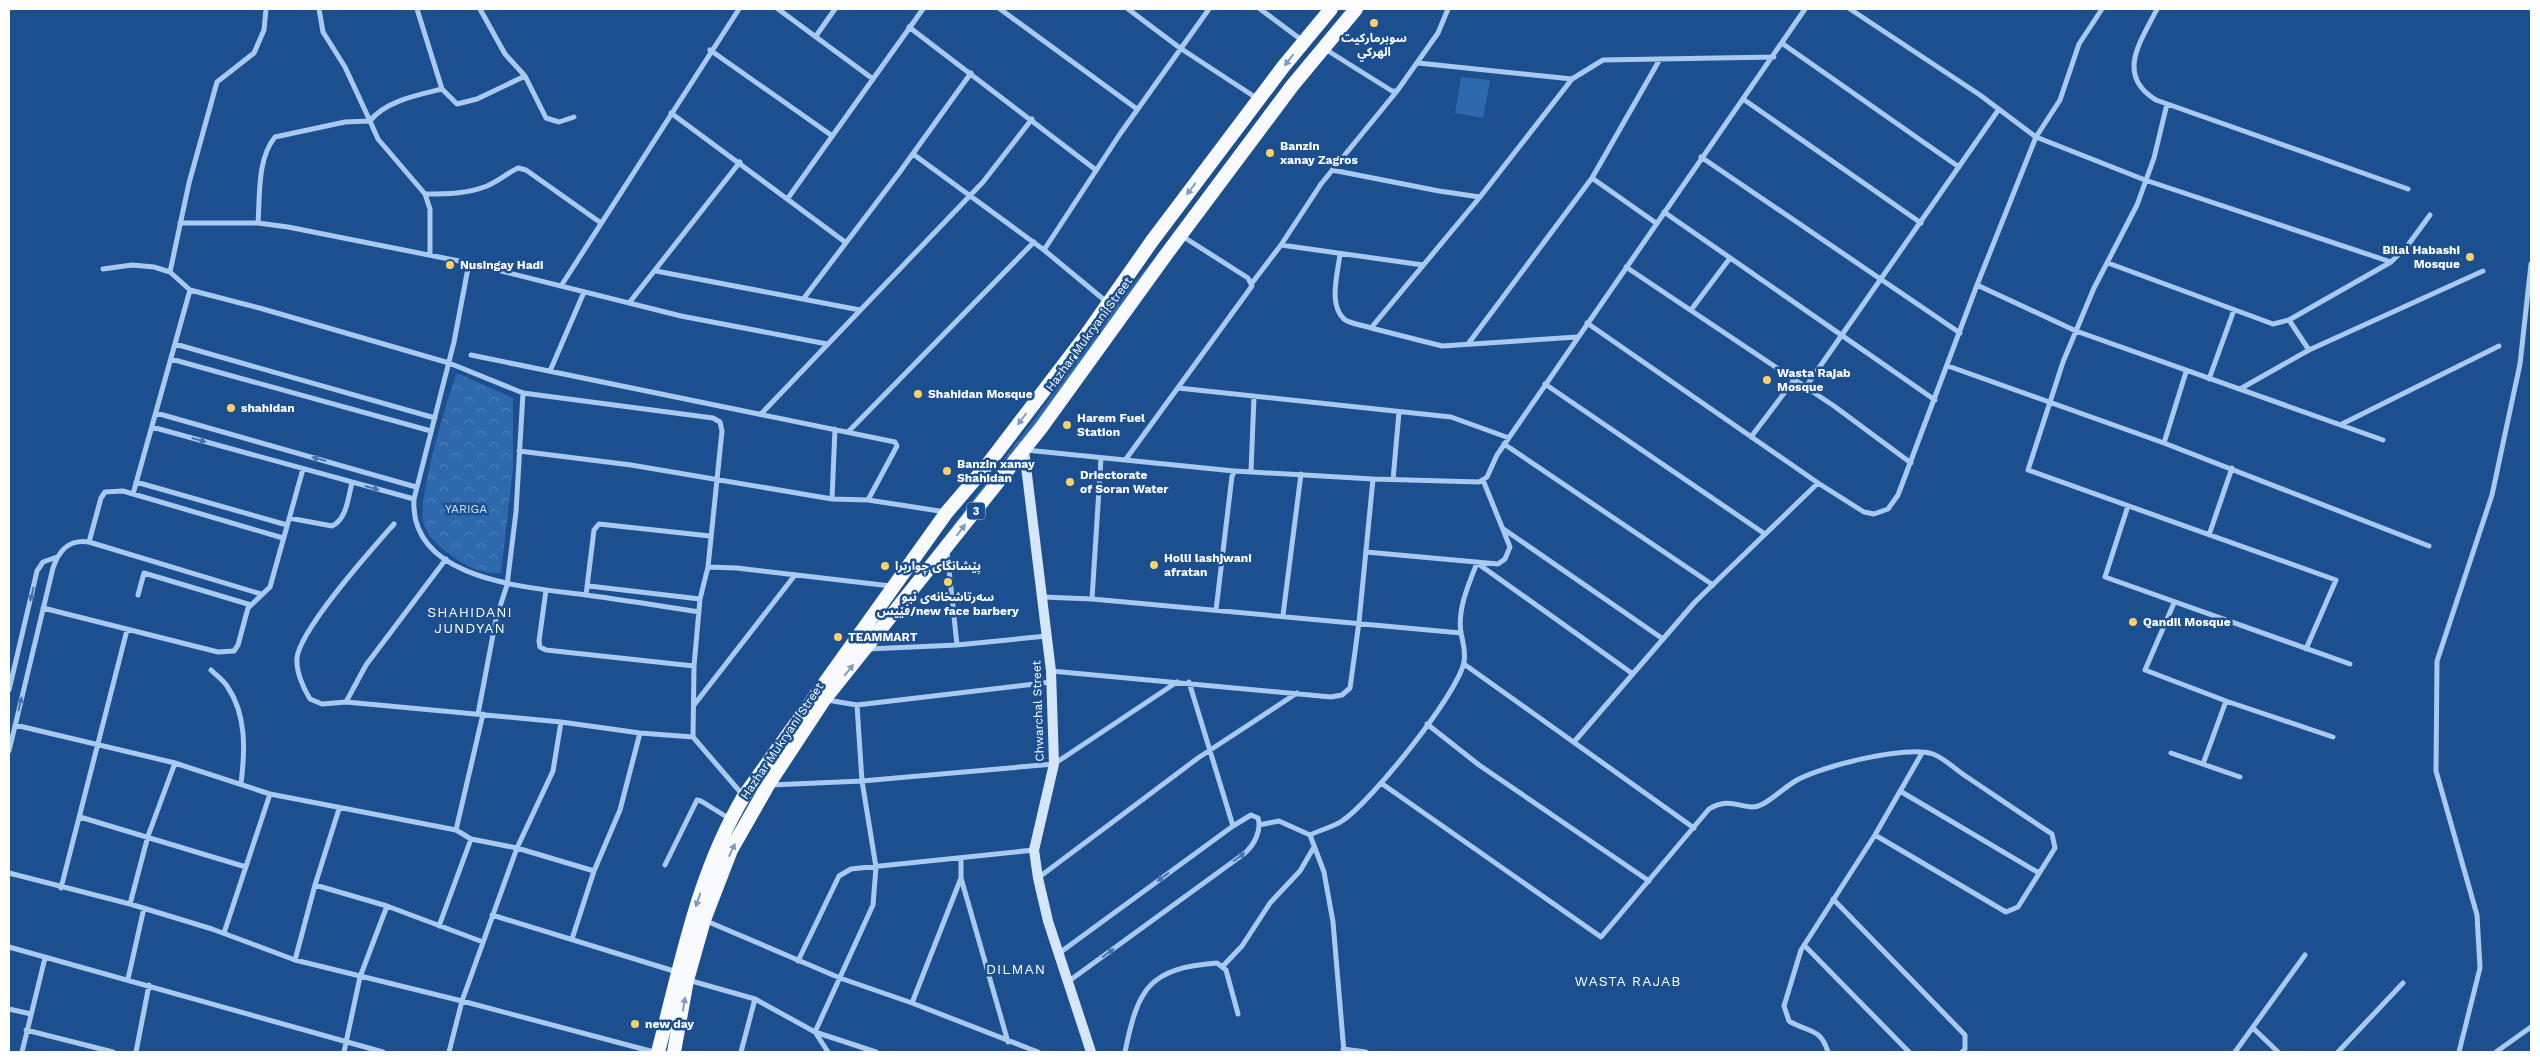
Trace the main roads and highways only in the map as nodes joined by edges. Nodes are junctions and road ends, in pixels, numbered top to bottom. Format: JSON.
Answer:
{"nodes":[{"id":1,"x":1331,"y":9,"type":"edge"},
{"id":2,"x":1356,"y":9,"type":"edge"},
{"id":3,"x":1152,"y":241,"type":"junction"},
{"id":4,"x":1168,"y":252,"type":"junction"},
{"id":5,"x":1024,"y":450,"type":"junction"},
{"id":6,"x":682,"y":976,"type":"junction"},
{"id":7,"x":658,"y":1052,"type":"edge"},
{"id":8,"x":674,"y":1052,"type":"edge"},
{"id":9,"x":1091,"y":1052,"type":"edge"}],
"edges":[{"from":1,"to":3,"type":"highway","name":"Hazhar Mukryani Street","number":"3","one_way":true},
{"from":2,"to":4,"type":"highway","name":"Hazhar Mukryani Street","number":"3"},
{"from":3,"to":4,"type":"highway"},
{"from":3,"to":6,"type":"highway","name":"Hazhar Mukryani Street","number":"3","one_way":true},
{"from":4,"to":5,"type":"highway","name":"Hazhar Mukryani Street","number":"3"},
{"from":6,"to":5,"type":"highway","name":"Hazhar Mukryani Street","number":"3","one_way":true},
{"from":5,"to":9,"type":"main road","name":"Chwarchal Street"},
{"from":6,"to":7,"type":"highway","name":"Hazhar Mukryani Street","number":"3"},
{"from":8,"to":6,"type":"highway","name":"Hazhar Mukryani Street","number":"3","one_way":true}]}
